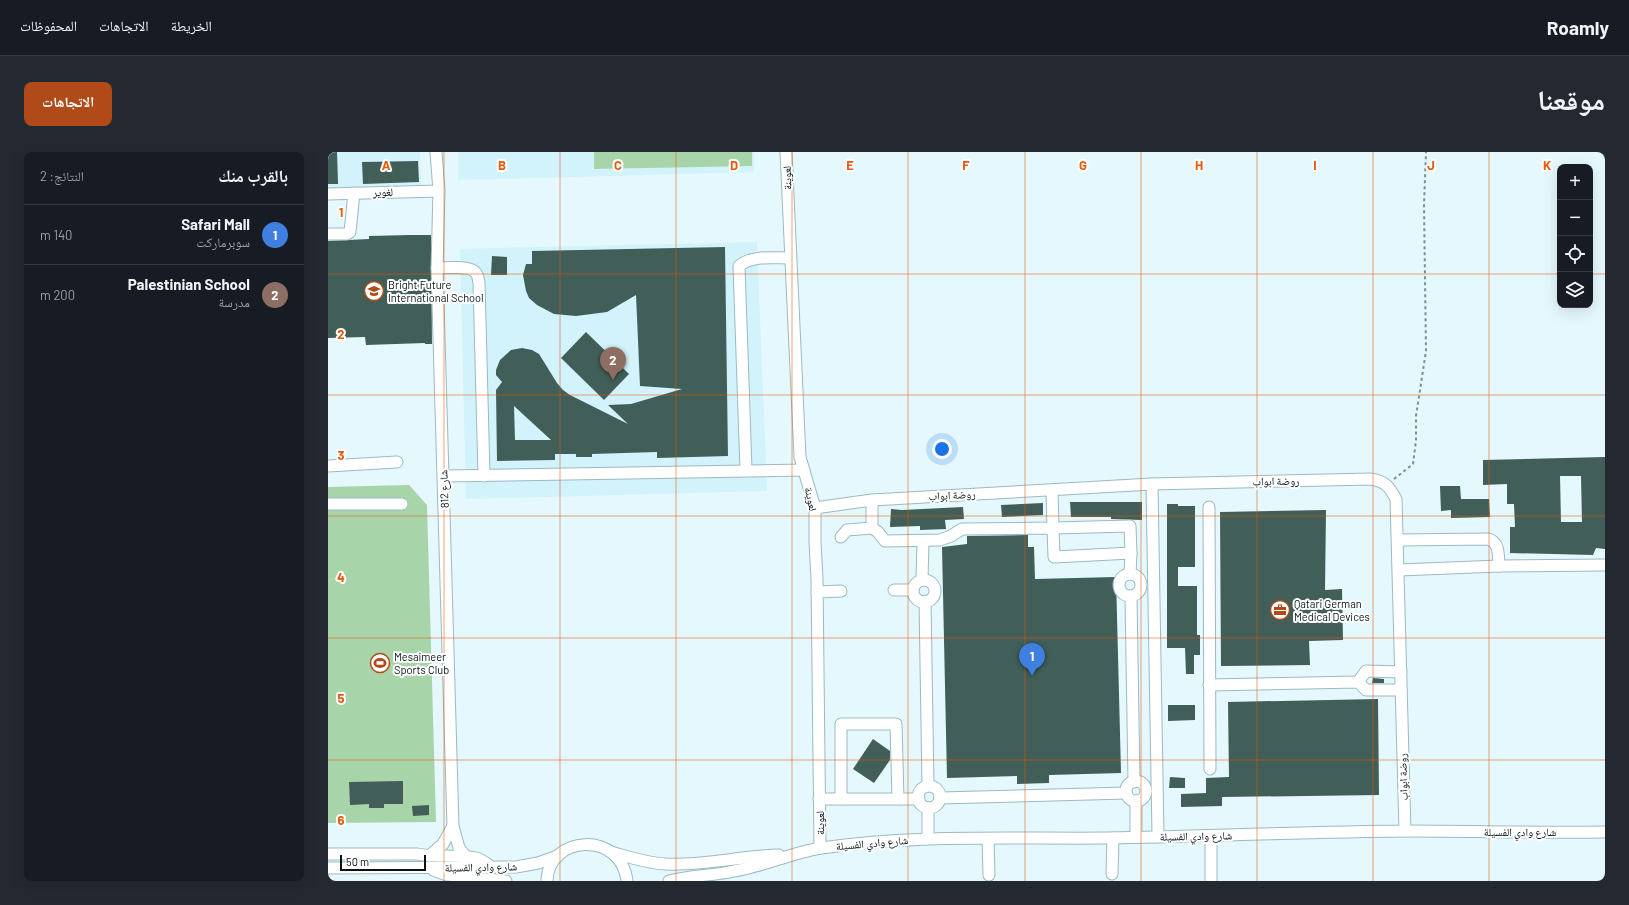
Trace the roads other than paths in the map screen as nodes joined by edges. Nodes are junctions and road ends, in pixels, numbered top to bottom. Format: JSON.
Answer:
{"nodes":[{"id":1,"x":436,"y":152,"type":"edge"},
{"id":2,"x":786,"y":152,"type":"edge"},
{"id":3,"x":439,"y":191,"type":"junction"},
{"id":4,"x":354,"y":193,"type":"junction"},
{"id":5,"x":328,"y":194,"type":"edge"},
{"id":6,"x":328,"y":234,"type":"edge"},
{"id":7,"x":790,"y":258,"type":"junction"},
{"id":8,"x":437,"y":268,"type":"junction"},
{"id":9,"x":397,"y":462,"type":"dead end"},
{"id":10,"x":328,"y":466,"type":"edge"},
{"id":11,"x":746,"y":470,"type":"junction"},
{"id":12,"x":804,"y":470,"type":"junction"},
{"id":13,"x":444,"y":476,"type":"junction"},
{"id":14,"x":484,"y":476,"type":"junction"},
{"id":15,"x":1152,"y":484,"type":"junction"},
{"id":16,"x":1052,"y":490,"type":"junction"},
{"id":17,"x":872,"y":500,"type":"junction"},
{"id":18,"x":328,"y":504,"type":"edge"},
{"id":19,"x":402,"y":504,"type":"dead end"},
{"id":20,"x":1208,"y":507,"type":"dead end"},
{"id":21,"x":815,"y":508,"type":"junction"},
{"id":22,"x":872,"y":528,"type":"junction"},
{"id":23,"x":1053,"y":528,"type":"junction"},
{"id":24,"x":841,"y":537,"type":"dead end"},
{"id":25,"x":1398,"y":540,"type":"junction"},
{"id":26,"x":923,"y":541,"type":"junction"},
{"id":27,"x":1130,"y":553,"type":"junction"},
{"id":28,"x":1605,"y":565,"type":"edge"},
{"id":29,"x":1499,"y":566,"type":"junction"},
{"id":30,"x":1399,"y":570,"type":"junction"},
{"id":31,"x":1130,"y":574,"type":"junction"},
{"id":32,"x":922,"y":580,"type":"junction"},
{"id":33,"x":1141,"y":584,"type":"junction"},
{"id":34,"x":1154,"y":584,"type":"junction"},
{"id":35,"x":894,"y":590,"type":"dead end"},
{"id":36,"x":913,"y":590,"type":"junction"},
{"id":37,"x":841,"y":591,"type":"dead end"},
{"id":38,"x":817,"y":592,"type":"junction"},
{"id":39,"x":1131,"y":596,"type":"junction"},
{"id":40,"x":925,"y":601,"type":"junction"},
{"id":41,"x":1401,"y":672,"type":"junction"},
{"id":42,"x":1358,"y":682,"type":"junction"},
{"id":43,"x":1209,"y":685,"type":"junction"},
{"id":44,"x":1401,"y":690,"type":"junction"},
{"id":45,"x":1210,"y":769,"type":"dead end"},
{"id":46,"x":1134,"y":782,"type":"junction"},
{"id":47,"x":928,"y":786,"type":"junction"},
{"id":48,"x":1146,"y":791,"type":"junction"},
{"id":49,"x":1158,"y":791,"type":"junction"},
{"id":50,"x":1126,"y":793,"type":"junction"},
{"id":51,"x":940,"y":798,"type":"junction"},
{"id":52,"x":819,"y":799,"type":"junction"},
{"id":53,"x":841,"y":799,"type":"junction"},
{"id":54,"x":898,"y":799,"type":"junction"},
{"id":55,"x":919,"y":799,"type":"junction"},
{"id":56,"x":1136,"y":801,"type":"junction"},
{"id":57,"x":928,"y":808,"type":"junction"},
{"id":58,"x":453,"y":826,"type":"junction"},
{"id":59,"x":1405,"y":831,"type":"junction"},
{"id":60,"x":1605,"y":832,"type":"edge"},
{"id":61,"x":1158,"y":836,"type":"junction"},
{"id":62,"x":1210,"y":836,"type":"junction"},
{"id":63,"x":1136,"y":837,"type":"junction"},
{"id":64,"x":928,"y":838,"type":"junction"},
{"id":65,"x":1113,"y":838,"type":"junction"},
{"id":66,"x":988,"y":839,"type":"junction"},
{"id":67,"x":820,"y":848,"type":"junction"},
{"id":68,"x":611,"y":852,"type":"junction"},
{"id":69,"x":328,"y":854,"type":"edge"},
{"id":70,"x":788,"y":855,"type":"junction"},
{"id":71,"x":429,"y":856,"type":"junction"},
{"id":72,"x":558,"y":856,"type":"junction"},
{"id":73,"x":466,"y":857,"type":"junction"},
{"id":74,"x":492,"y":867,"type":"junction"},
{"id":75,"x":328,"y":868,"type":"edge"},
{"id":76,"x":427,"y":868,"type":"junction"},
{"id":77,"x":1112,"y":874,"type":"dead end"},
{"id":78,"x":989,"y":875,"type":"dead end"},
{"id":79,"x":443,"y":878,"type":"edge"},
{"id":80,"x":506,"y":881,"type":"edge"},
{"id":81,"x":547,"y":881,"type":"edge"},
{"id":82,"x":627,"y":881,"type":"edge"},
{"id":83,"x":669,"y":881,"type":"edge"},
{"id":84,"x":1211,"y":881,"type":"edge"}],
"edges":[{"from":1,"to":3,"type":"street","name":"شارع 812"},
{"from":2,"to":7,"type":"street","name":"لعوينة"},
{"from":3,"to":4,"type":"street","name":"لغوير"},
{"from":3,"to":8,"type":"street","name":"شارع 812"},
{"from":4,"to":5,"type":"street","name":"لغوير"},
{"from":4,"to":6,"type":"street"},
{"from":7,"to":11,"type":"street"},
{"from":7,"to":12,"type":"street","name":"لعوينة"},
{"from":8,"to":13,"type":"street","name":"شارع 812"},
{"from":8,"to":14,"type":"street"},
{"from":9,"to":10,"type":"street"},
{"from":11,"to":12,"type":"street"},
{"from":11,"to":14,"type":"street"},
{"from":12,"to":21,"type":"street","name":"لعوينة"},
{"from":13,"to":14,"type":"street"},
{"from":13,"to":58,"type":"street","name":"شارع 812"},
{"from":15,"to":16,"type":"street","name":"روضة ابواب"},
{"from":15,"to":25,"type":"street","name":"روضة ابواب"},
{"from":15,"to":34,"type":"street"},
{"from":16,"to":17,"type":"street","name":"روضة ابواب"},
{"from":16,"to":23,"type":"street"},
{"from":17,"to":21,"type":"street","name":"روضة ابواب"},
{"from":17,"to":22,"type":"street"},
{"from":18,"to":19,"type":"street"},
{"from":20,"to":43,"type":"street"},
{"from":21,"to":38,"type":"street","name":"لعوينة"},
{"from":22,"to":24,"type":"street"},
{"from":22,"to":26,"type":"street"},
{"from":23,"to":26,"type":"street"},
{"from":23,"to":27,"type":"street"},
{"from":23,"to":27,"type":"street"},
{"from":25,"to":29,"type":"street"},
{"from":25,"to":30,"type":"street","name":"روضة ابواب"},
{"from":26,"to":32,"type":"street"},
{"from":27,"to":31,"type":"street"},
{"from":28,"to":29,"type":"street"},
{"from":29,"to":30,"type":"street"},
{"from":30,"to":41,"type":"street","name":"روضة ابواب"},
{"from":31,"to":33,"type":"street"},
{"from":31,"to":39,"type":"street"},
{"from":32,"to":36,"type":"street"},
{"from":32,"to":40,"type":"street"},
{"from":33,"to":34,"type":"street"},
{"from":33,"to":39,"type":"street"},
{"from":34,"to":49,"type":"street"},
{"from":35,"to":36,"type":"street"},
{"from":36,"to":40,"type":"street"},
{"from":37,"to":38,"type":"street"},
{"from":38,"to":52,"type":"street","name":"لعوينة"},
{"from":39,"to":46,"type":"street"},
{"from":40,"to":47,"type":"street"},
{"from":41,"to":42,"type":"street"},
{"from":41,"to":44,"type":"street","name":"روضة ابواب"},
{"from":42,"to":43,"type":"street"},
{"from":42,"to":44,"type":"street"},
{"from":43,"to":45,"type":"street"},
{"from":44,"to":59,"type":"street","name":"روضة ابواب"},
{"from":46,"to":48,"type":"street"},
{"from":46,"to":50,"type":"street"},
{"from":47,"to":51,"type":"street"},
{"from":47,"to":55,"type":"street"},
{"from":48,"to":49,"type":"street"},
{"from":48,"to":56,"type":"street"},
{"from":49,"to":61,"type":"street"},
{"from":50,"to":51,"type":"street"},
{"from":50,"to":56,"type":"street"},
{"from":51,"to":57,"type":"street"},
{"from":52,"to":53,"type":"street"},
{"from":52,"to":67,"type":"street","name":"لعوينة"},
{"from":53,"to":54,"type":"street"},
{"from":53,"to":54,"type":"street"},
{"from":54,"to":55,"type":"street"},
{"from":55,"to":57,"type":"street"},
{"from":56,"to":63,"type":"street"},
{"from":57,"to":64,"type":"street"},
{"from":58,"to":71,"type":"street"},
{"from":58,"to":73,"type":"street","name":"شارع 812"},
{"from":59,"to":60,"type":"street","name":"شارع وادي الفسيلة"},
{"from":59,"to":62,"type":"street","name":"شارع وادي الفسيلة"},
{"from":61,"to":62,"type":"street","name":"شارع وادي الفسيلة"},
{"from":61,"to":63,"type":"street","name":"شارع وادي الفسيلة"},
{"from":62,"to":84,"type":"street"},
{"from":63,"to":65,"type":"street","name":"شارع وادي الفسيلة"},
{"from":64,"to":66,"type":"street","name":"شارع وادي الفسيلة"},
{"from":64,"to":67,"type":"street","name":"شارع وادي الفسيلة"},
{"from":65,"to":66,"type":"street","name":"شارع وادي الفسيلة"},
{"from":65,"to":77,"type":"street"},
{"from":66,"to":78,"type":"street"},
{"from":67,"to":70,"type":"street","name":"شارع وادي الفسيلة"},
{"from":68,"to":70,"type":"street","name":"شارع وادي الفسيلة"},
{"from":68,"to":72,"type":"street","name":"شارع وادي الفسيلة"},
{"from":68,"to":82,"type":"street"},
{"from":69,"to":71,"type":"street"},
{"from":70,"to":83,"type":"street","name":"شارع وادي الفسيلة"},
{"from":71,"to":73,"type":"street"},
{"from":72,"to":74,"type":"street","name":"شارع وادي الفسيلة"},
{"from":72,"to":81,"type":"street"},
{"from":73,"to":74,"type":"street"},
{"from":74,"to":76,"type":"street","name":"شارع وادي الفسيلة"},
{"from":75,"to":76,"type":"street","name":"شارع وادي الفسيلة"},
{"from":76,"to":79,"type":"street","name":"شارع وادي الفسيلة"},
{"from":79,"to":80,"type":"street","name":"شارع وادي الفسيلة"}]}
